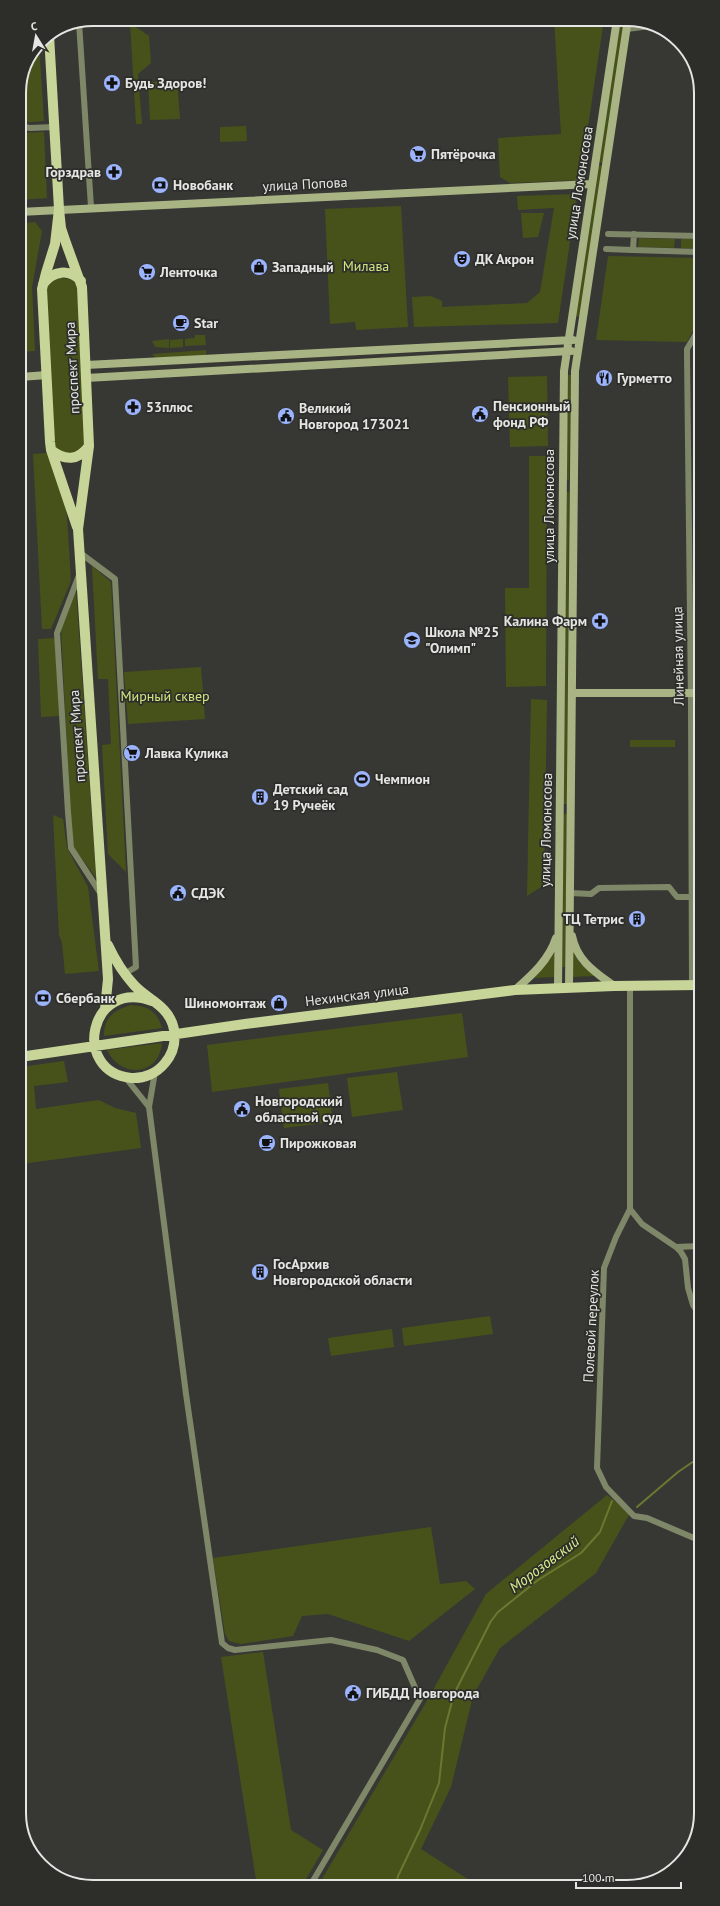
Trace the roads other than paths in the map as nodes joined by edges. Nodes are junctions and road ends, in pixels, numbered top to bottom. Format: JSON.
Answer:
{"nodes":[{"id":1,"x":616,"y":26,"type":"edge"},
{"id":2,"x":627,"y":26,"type":"edge"},
{"id":3,"x":79,"y":27,"type":"edge"},
{"id":4,"x":641,"y":27,"type":"edge"},
{"id":5,"x":627,"y":29,"type":"junction"},
{"id":6,"x":50,"y":56,"type":"edge"},
{"id":7,"x":26,"y":127,"type":"edge"},
{"id":8,"x":54,"y":127,"type":"junction"},
{"id":9,"x":592,"y":184,"type":"junction"},
{"id":10,"x":91,"y":207,"type":"junction"},
{"id":11,"x":59,"y":209,"type":"junction"},
{"id":12,"x":26,"y":211,"type":"edge"},
{"id":13,"x":608,"y":234,"type":"dead end"},
{"id":14,"x":634,"y":234,"type":"junction"},
{"id":15,"x":694,"y":236,"type":"edge"},
{"id":16,"x":606,"y":249,"type":"dead end"},
{"id":17,"x":633,"y":250,"type":"junction"},
{"id":18,"x":694,"y":252,"type":"edge"},
{"id":19,"x":81,"y":281,"type":"junction"},
{"id":20,"x":43,"y":284,"type":"junction"},
{"id":21,"x":694,"y":338,"type":"edge"},
{"id":22,"x":580,"y":339,"type":"junction"},
{"id":23,"x":568,"y":340,"type":"junction"},
{"id":24,"x":578,"y":351,"type":"junction"},
{"id":25,"x":566,"y":352,"type":"junction"},
{"id":26,"x":151,"y":362,"type":"junction"},
{"id":27,"x":86,"y":365,"type":"junction"},
{"id":28,"x":152,"y":374,"type":"junction"},
{"id":29,"x":47,"y":375,"type":"junction"},
{"id":30,"x":26,"y":377,"type":"edge"},
{"id":31,"x":86,"y":378,"type":"junction"},
{"id":32,"x":89,"y":446,"type":"junction"},
{"id":33,"x":51,"y":450,"type":"junction"},
{"id":34,"x":562,"y":486,"type":"junction"},
{"id":35,"x":573,"y":486,"type":"junction"},
{"id":36,"x":78,"y":529,"type":"junction"},
{"id":37,"x":79,"y":552,"type":"junction"},
{"id":38,"x":80,"y":572,"type":"junction"},
{"id":39,"x":694,"y":651,"type":"edge"},
{"id":40,"x":572,"y":693,"type":"junction"},
{"id":41,"x":694,"y":693,"type":"edge"},
{"id":42,"x":694,"y":761,"type":"edge"},
{"id":43,"x":560,"y":808,"type":"junction"},
{"id":44,"x":570,"y":808,"type":"junction"},
{"id":45,"x":570,"y":894,"type":"junction"},
{"id":46,"x":102,"y":895,"type":"junction"},
{"id":47,"x":692,"y":897,"type":"junction"},
{"id":48,"x":569,"y":923,"type":"junction"},
{"id":49,"x":558,"y":926,"type":"junction"},
{"id":50,"x":694,"y":941,"type":"edge"},
{"id":51,"x":106,"y":942,"type":"junction"},
{"id":52,"x":124,"y":974,"type":"junction"},
{"id":53,"x":630,"y":985,"type":"junction"},
{"id":54,"x":694,"y":985,"type":"edge"},
{"id":55,"x":614,"y":986,"type":"junction"},
{"id":56,"x":569,"y":987,"type":"junction"},
{"id":57,"x":558,"y":988,"type":"junction"},
{"id":58,"x":515,"y":990,"type":"junction"},
{"id":59,"x":152,"y":1001,"type":"junction"},
{"id":60,"x":105,"y":1009,"type":"junction"},
{"id":61,"x":175,"y":1034,"type":"junction"},
{"id":62,"x":94,"y":1046,"type":"junction"},
{"id":63,"x":26,"y":1056,"type":"edge"},
{"id":64,"x":155,"y":1072,"type":"junction"},
{"id":65,"x":125,"y":1077,"type":"junction"},
{"id":66,"x":150,"y":1107,"type":"junction"},
{"id":67,"x":630,"y":1209,"type":"junction"},
{"id":68,"x":694,"y":1246,"type":"edge"},
{"id":69,"x":676,"y":1247,"type":"junction"},
{"id":70,"x":694,"y":1307,"type":"edge"},
{"id":71,"x":694,"y":1538,"type":"edge"},
{"id":72,"x":314,"y":1880,"type":"edge"}],
"edges":[{"from":1,"to":9,"type":"main road","name":"улица Ломоносова"},
{"from":2,"to":5,"type":"main road","name":"улица Ломоносова"},
{"from":3,"to":10,"type":"street"},
{"from":4,"to":5,"type":"street"},
{"from":5,"to":22,"type":"main road","name":"улица Ломоносова"},
{"from":6,"to":8,"type":"main road","name":"проспект Мира"},
{"from":7,"to":8,"type":"street"},
{"from":8,"to":11,"type":"main road","name":"проспект Мира"},
{"from":9,"to":10,"type":"main road","name":"улица Попова"},
{"from":9,"to":23,"type":"main road","name":"улица Ломоносова"},
{"from":10,"to":11,"type":"main road","name":"улица Попова"},
{"from":11,"to":12,"type":"main road","name":"улица Попова"},
{"from":11,"to":19,"type":"main road","name":"проспект Мира"},
{"from":11,"to":20,"type":"main road","name":"проспект Мира"},
{"from":13,"to":14,"type":"street"},
{"from":14,"to":15,"type":"street"},
{"from":14,"to":17,"type":"street"},
{"from":16,"to":17,"type":"street"},
{"from":17,"to":18,"type":"street"},
{"from":19,"to":20,"type":"main road"},
{"from":19,"to":27,"type":"main road","name":"проспект Мира"},
{"from":20,"to":29,"type":"main road","name":"проспект Мира"},
{"from":21,"to":39,"type":"street","name":"Линейная улица"},
{"from":22,"to":23,"type":"main road"},
{"from":22,"to":24,"type":"main road","name":"улица Ломоносова"},
{"from":23,"to":25,"type":"main road","name":"улица Ломоносова"},
{"from":23,"to":26,"type":"main road"},
{"from":24,"to":25,"type":"main road"},
{"from":24,"to":35,"type":"main road","name":"улица Ломоносова"},
{"from":25,"to":28,"type":"main road"},
{"from":25,"to":34,"type":"main road","name":"улица Ломоносова"},
{"from":26,"to":27,"type":"main road"},
{"from":26,"to":28,"type":"main road"},
{"from":27,"to":31,"type":"main road","name":"проспект Мира"},
{"from":28,"to":31,"type":"main road"},
{"from":29,"to":30,"type":"main road"},
{"from":29,"to":33,"type":"main road","name":"проспект Мира"},
{"from":31,"to":32,"type":"main road","name":"проспект Мира"},
{"from":32,"to":33,"type":"main road"},
{"from":32,"to":36,"type":"main road","name":"проспект Мира"},
{"from":33,"to":36,"type":"main road","name":"проспект Мира"},
{"from":34,"to":35,"type":"main road"},
{"from":34,"to":43,"type":"main road","name":"улица Ломоносова"},
{"from":35,"to":40,"type":"main road","name":"улица Ломоносова"},
{"from":36,"to":37,"type":"main road","name":"проспект Мира"},
{"from":37,"to":38,"type":"main road","name":"проспект Мира"},
{"from":37,"to":52,"type":"street"},
{"from":38,"to":46,"type":"main road","name":"проспект Мира"},
{"from":38,"to":46,"type":"street"},
{"from":40,"to":41,"type":"main road"},
{"from":40,"to":44,"type":"main road","name":"улица Ломоносова"},
{"from":42,"to":47,"type":"street","name":"Линейная улица"},
{"from":43,"to":44,"type":"main road"},
{"from":43,"to":49,"type":"main road","name":"улица Ломоносова"},
{"from":44,"to":45,"type":"main road","name":"улица Ломоносова"},
{"from":45,"to":47,"type":"street"},
{"from":45,"to":48,"type":"main road","name":"улица Ломоносова"},
{"from":46,"to":51,"type":"main road","name":"проспект Мира"},
{"from":47,"to":50,"type":"street","name":"Линейная улица"},
{"from":48,"to":55,"type":"main road","name":"улица Ломоносова"},
{"from":48,"to":56,"type":"main road","name":"улица Ломоносова"},
{"from":49,"to":57,"type":"main road","name":"улица Ломоносова"},
{"from":49,"to":58,"type":"main road","name":"улица Ломоносова"},
{"from":51,"to":52,"type":"main road","name":"проспект Мира"},
{"from":51,"to":60,"type":"main road","name":"проспект Мира"},
{"from":52,"to":59,"type":"main road","name":"проспект Мира"},
{"from":53,"to":54,"type":"main road","name":"Нехинская улица"},
{"from":53,"to":55,"type":"main road","name":"Нехинская улица"},
{"from":53,"to":67,"type":"street","name":"Полевой переулок"},
{"from":55,"to":56,"type":"main road","name":"Нехинская улица"},
{"from":56,"to":57,"type":"main road","name":"Нехинская улица"},
{"from":57,"to":58,"type":"main road","name":"Нехинская улица"},
{"from":58,"to":61,"type":"main road","name":"Нехинская улица"},
{"from":59,"to":60,"type":"main road"},
{"from":59,"to":61,"type":"main road","name":"проспект Мира"},
{"from":60,"to":62,"type":"main road","name":"проспект Мира"},
{"from":61,"to":62,"type":"main road","name":"Нехинская улица"},
{"from":61,"to":64,"type":"main road"},
{"from":62,"to":63,"type":"main road","name":"Нехинская улица"},
{"from":62,"to":65,"type":"main road","name":"проспект Мира"},
{"from":64,"to":65,"type":"main road","name":"проспект Мира"},
{"from":64,"to":66,"type":"street"},
{"from":65,"to":66,"type":"street"},
{"from":66,"to":72,"type":"street"},
{"from":67,"to":69,"type":"street"},
{"from":67,"to":71,"type":"street","name":"Полевой переулок"},
{"from":68,"to":69,"type":"street"},
{"from":69,"to":70,"type":"street"}]}
